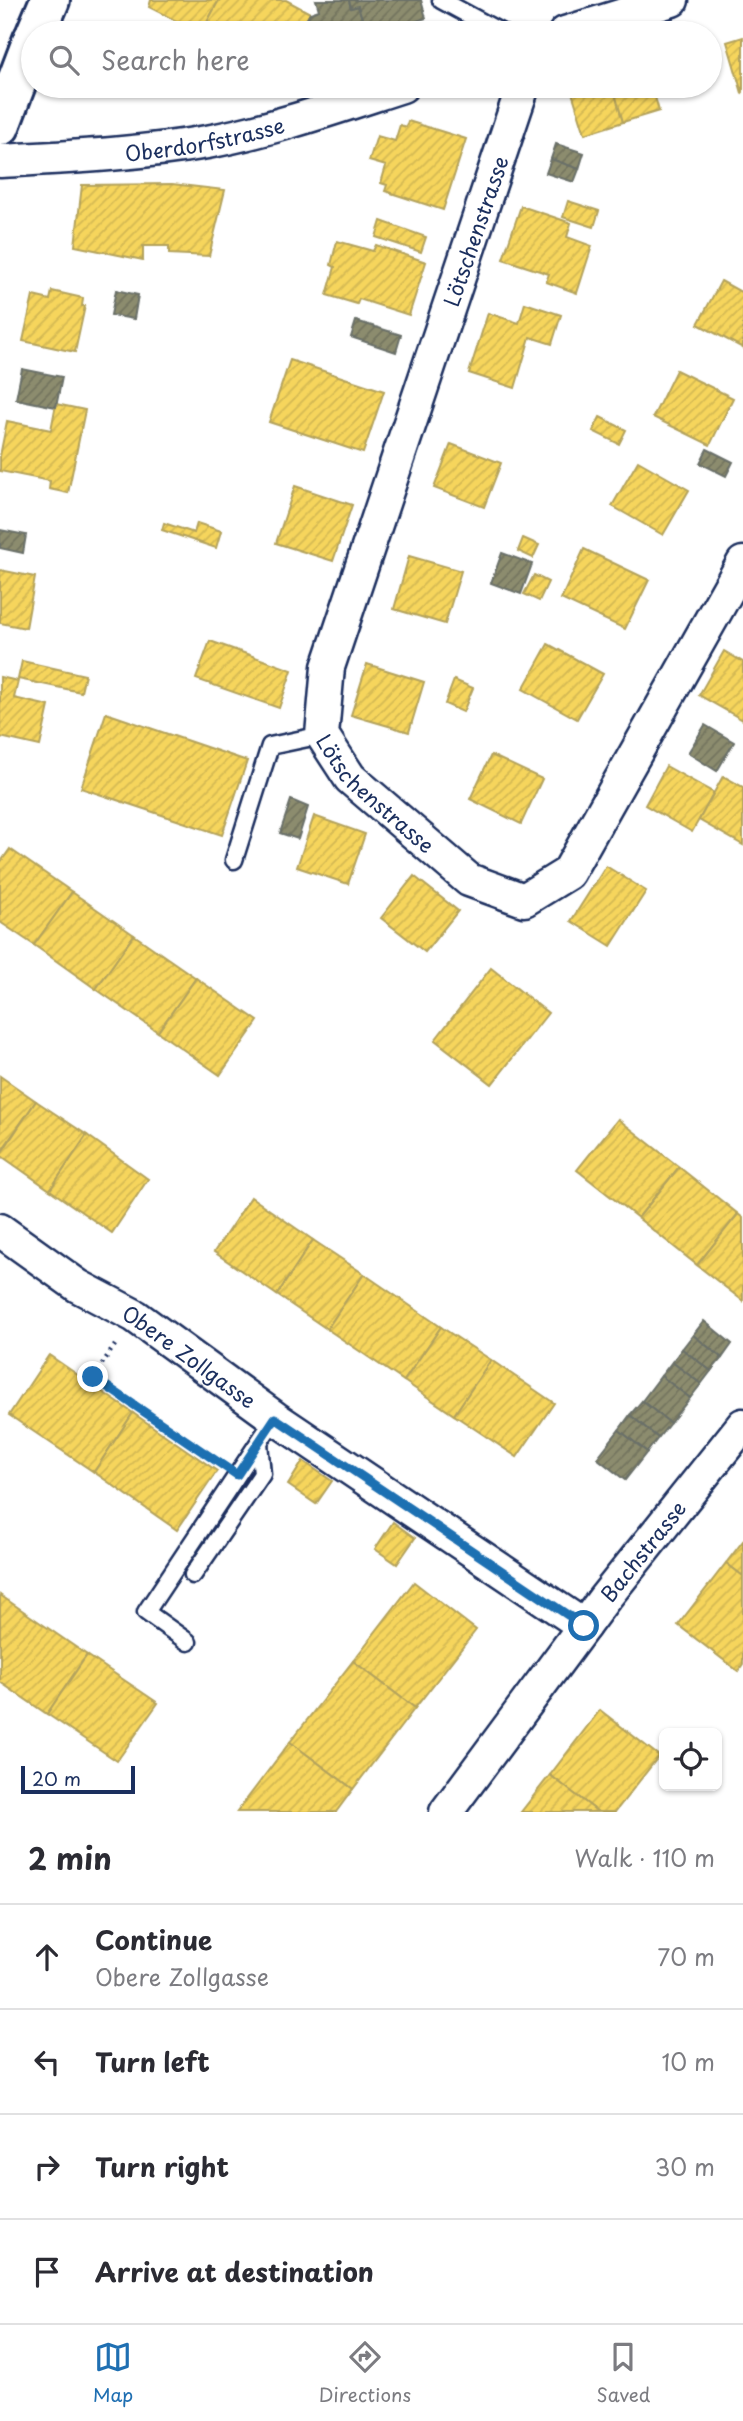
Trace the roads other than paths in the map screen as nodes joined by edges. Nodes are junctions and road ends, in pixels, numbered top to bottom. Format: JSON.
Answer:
{"nodes":[{"id":1,"x":50,"y":0,"type":"edge"},
{"id":2,"x":441,"y":0,"type":"edge"},
{"id":3,"x":672,"y":0,"type":"edge"},
{"id":4,"x":41,"y":21,"type":"edge"},
{"id":5,"x":480,"y":21,"type":"edge"},
{"id":6,"x":604,"y":21,"type":"edge"},
{"id":7,"x":21,"y":70,"type":"edge"},
{"id":8,"x":362,"y":98,"type":"edge"},
{"id":9,"x":519,"y":98,"type":"edge"},
{"id":10,"x":0,"y":126,"type":"edge"},
{"id":11,"x":0,"y":161,"type":"edge"},
{"id":12,"x":743,"y":563,"type":"edge"},
{"id":13,"x":322,"y":735,"type":"junction"},
{"id":14,"x":234,"y":860,"type":"dead end"},
{"id":15,"x":0,"y":1230,"type":"edge"},
{"id":16,"x":743,"y":1425,"type":"edge"},
{"id":17,"x":267,"y":1430,"type":"junction"},
{"id":18,"x":193,"y":1575,"type":"dead end"},
{"id":19,"x":584,"y":1626,"type":"junction"},
{"id":20,"x":188,"y":1642,"type":"dead end"},
{"id":21,"x":446,"y":1812,"type":"edge"}],
"edges":[{"from":1,"to":4,"type":"street"},
{"from":2,"to":5,"type":"lane"},
{"from":3,"to":6,"type":"street"},
{"from":7,"to":10,"type":"street"},
{"from":8,"to":11,"type":"street","name":"Oberdorfstrasse"},
{"from":9,"to":13,"type":"street","name":"Lötschenstrasse"},
{"from":12,"to":13,"type":"street","name":"Lötschenstrasse"},
{"from":13,"to":14,"type":"lane"},
{"from":15,"to":17,"type":"street","name":"Obere Zollgasse"},
{"from":16,"to":19,"type":"street","name":"Bachstrasse"},
{"from":17,"to":18,"type":"lane"},
{"from":17,"to":19,"type":"street","name":"Obere Zollgasse"},
{"from":17,"to":20,"type":"lane"},
{"from":19,"to":21,"type":"street","name":"Bachstrasse"}]}
